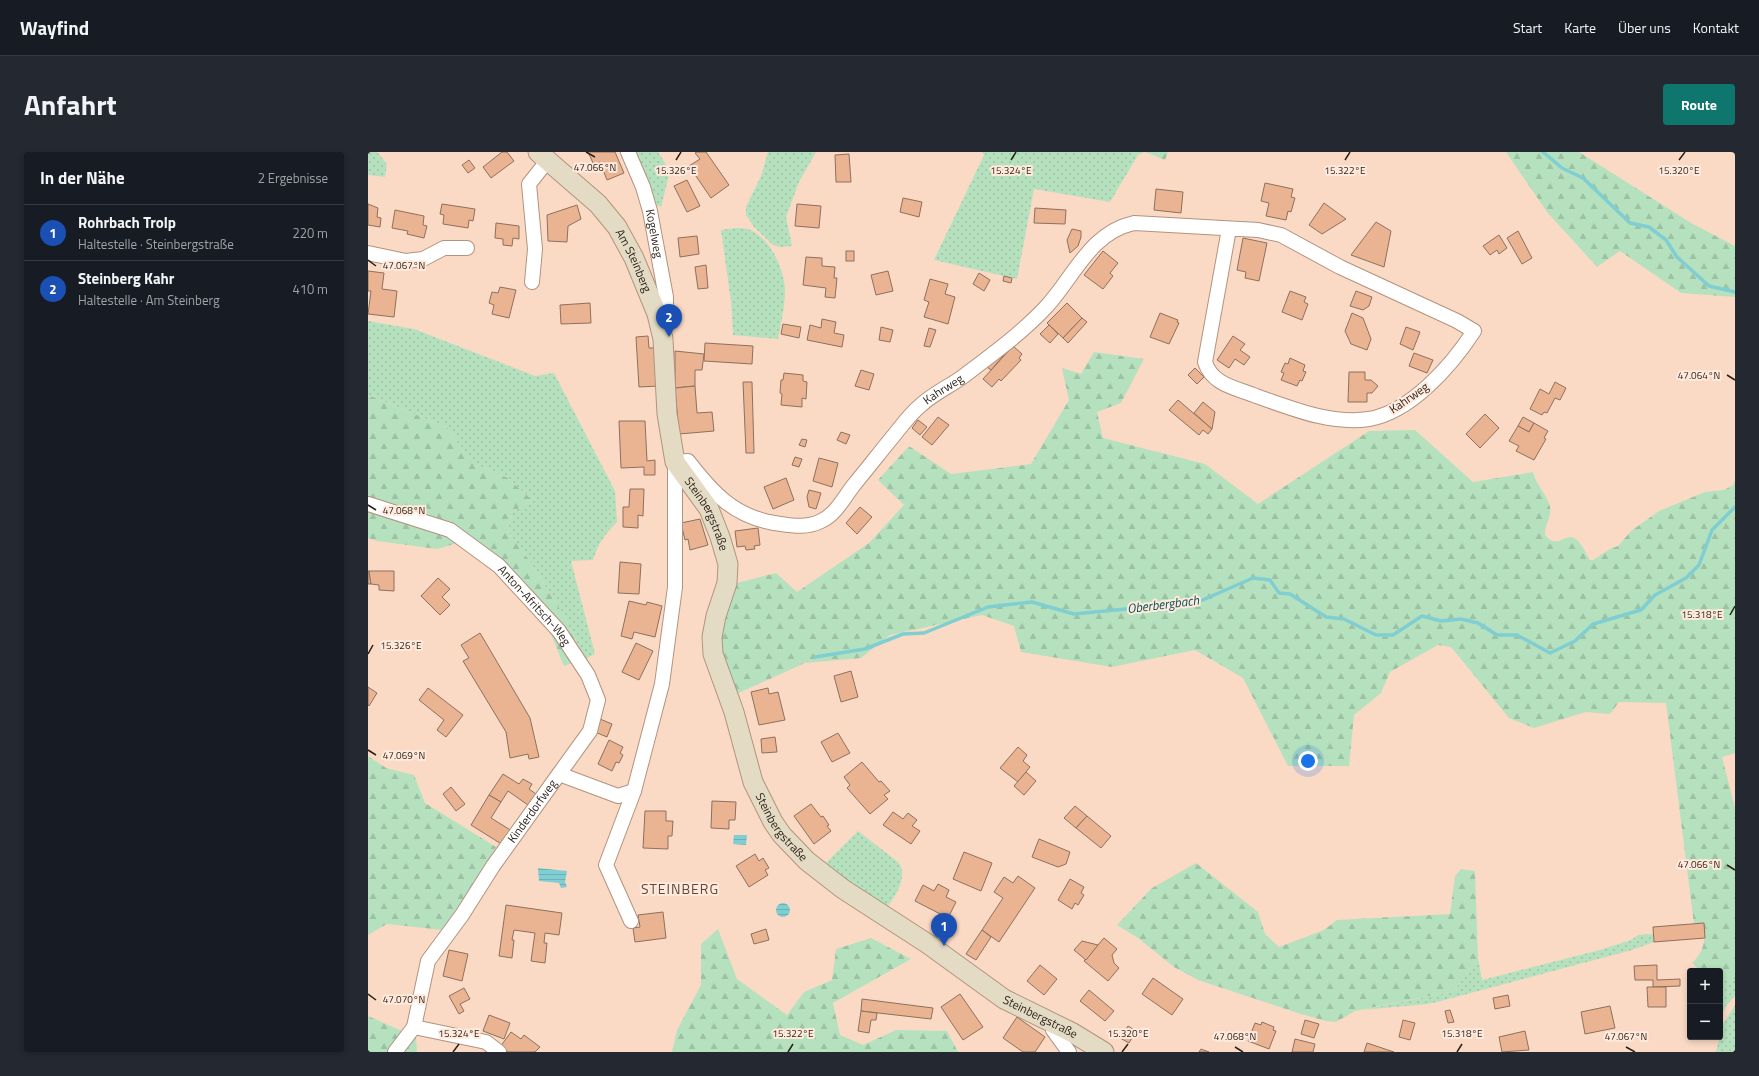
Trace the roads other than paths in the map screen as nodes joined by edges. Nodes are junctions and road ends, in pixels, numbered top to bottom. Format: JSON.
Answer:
{"nodes":[{"id":1,"x":628,"y":152,"type":"edge"},
{"id":2,"x":543,"y":156,"type":"edge"},
{"id":3,"x":1229,"y":229,"type":"junction"},
{"id":4,"x":467,"y":248,"type":"dead end"},
{"id":5,"x":368,"y":253,"type":"edge"},
{"id":6,"x":532,"y":282,"type":"dead end"},
{"id":7,"x":657,"y":314,"type":"junction"},
{"id":8,"x":675,"y":462,"type":"junction"},
{"id":9,"x":368,"y":504,"type":"edge"},
{"id":10,"x":559,"y":774,"type":"junction"},
{"id":11,"x":634,"y":791,"type":"junction"},
{"id":12,"x":631,"y":921,"type":"dead end"},
{"id":13,"x":1053,"y":1024,"type":"junction"},
{"id":14,"x":414,"y":1027,"type":"junction"},
{"id":15,"x":395,"y":1052,"type":"edge"},
{"id":16,"x":500,"y":1052,"type":"edge"},
{"id":17,"x":1069,"y":1052,"type":"edge"},
{"id":18,"x":1104,"y":1052,"type":"edge"}],
"edges":[{"from":1,"to":7,"type":"street","name":"Kogelweg"},
{"from":2,"to":6,"type":"street","name":"Am Steinberg"},
{"from":2,"to":7,"type":"main road","name":"Am Steinberg"},
{"from":3,"to":3,"type":"street","name":"Kahrweg"},
{"from":3,"to":8,"type":"street","name":"Kahrweg"},
{"from":4,"to":5,"type":"street"},
{"from":7,"to":8,"type":"main road","name":"Am Steinberg"},
{"from":8,"to":11,"type":"street"},
{"from":8,"to":13,"type":"main road","name":"Steinbergstraße"},
{"from":9,"to":10,"type":"street","name":"Anton-Afritsch-Weg"},
{"from":10,"to":11,"type":"street","name":"Kinderdorfweg"},
{"from":10,"to":14,"type":"street","name":"Kinderdorfweg"},
{"from":11,"to":12,"type":"street"},
{"from":13,"to":17,"type":"street"},
{"from":13,"to":18,"type":"main road","name":"Steinbergstraße"},
{"from":14,"to":15,"type":"street"},
{"from":14,"to":16,"type":"street"}]}
